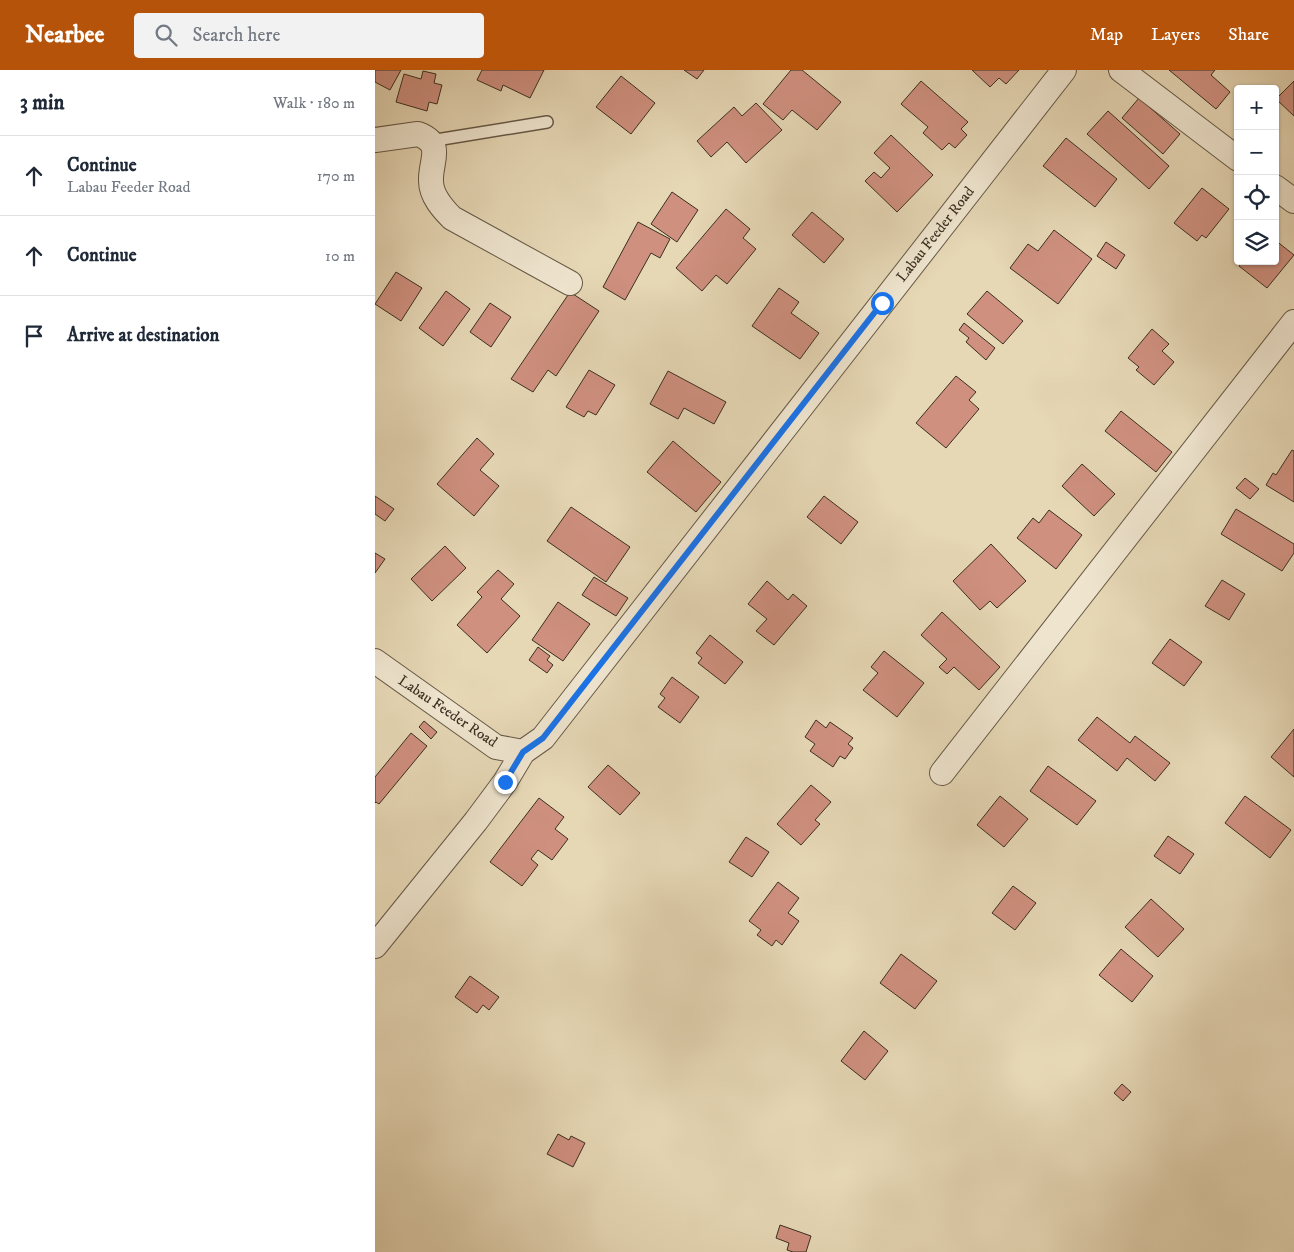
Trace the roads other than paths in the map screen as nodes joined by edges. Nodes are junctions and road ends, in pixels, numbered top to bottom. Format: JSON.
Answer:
{"nodes":[{"id":1,"x":1063,"y":70,"type":"edge"},
{"id":2,"x":1121,"y":70,"type":"edge"},
{"id":3,"x":547,"y":122,"type":"dead end"},
{"id":4,"x":375,"y":140,"type":"edge"},
{"id":5,"x":430,"y":141,"type":"junction"},
{"id":6,"x":1234,"y":156,"type":"edge"},
{"id":7,"x":1279,"y":190,"type":"edge"},
{"id":8,"x":1294,"y":201,"type":"edge"},
{"id":9,"x":570,"y":283,"type":"dead end"},
{"id":10,"x":1294,"y":322,"type":"edge"},
{"id":11,"x":375,"y":661,"type":"edge"},
{"id":12,"x":523,"y":752,"type":"junction"},
{"id":13,"x":942,"y":773,"type":"dead end"},
{"id":14,"x":375,"y":946,"type":"edge"}],
"edges":[{"from":1,"to":12,"type":"street","name":"Labau Feeder Road"},
{"from":2,"to":6,"type":"street"},
{"from":3,"to":5,"type":"lane"},
{"from":4,"to":5,"type":"street"},
{"from":5,"to":9,"type":"street"},
{"from":7,"to":8,"type":"street"},
{"from":10,"to":13,"type":"street"},
{"from":11,"to":12,"type":"street","name":"Labau Feeder Road"},
{"from":12,"to":14,"type":"street"}]}
